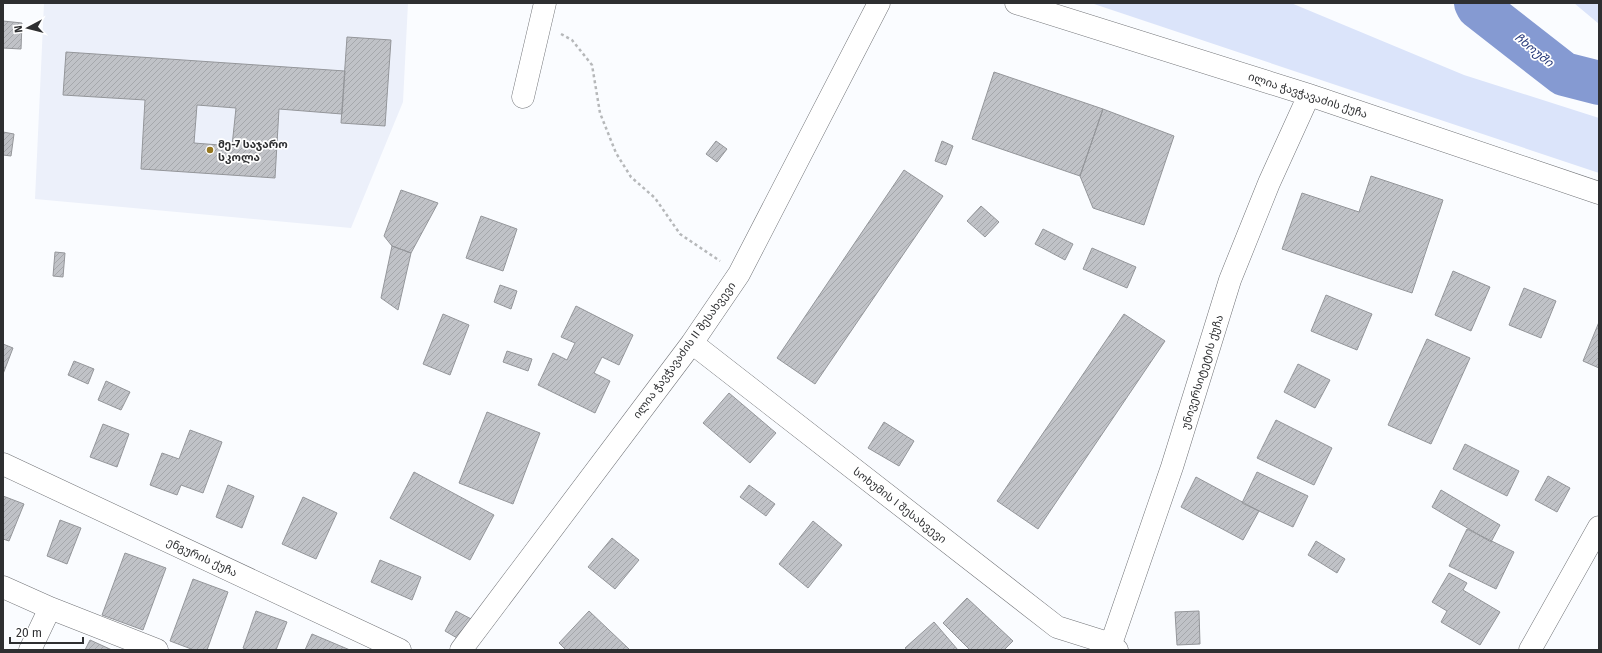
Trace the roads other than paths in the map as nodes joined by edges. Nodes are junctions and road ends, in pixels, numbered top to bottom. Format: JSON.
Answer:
{"nodes":[{"id":1,"x":878,"y":3,"type":"edge"},
{"id":2,"x":1016,"y":3,"type":"edge"},
{"id":3,"x":543,"y":12,"type":"edge"},
{"id":4,"x":1309,"y":95,"type":"junction"},
{"id":5,"x":523,"y":97,"type":"dead end"},
{"id":6,"x":1599,"y":193,"type":"edge"},
{"id":7,"x":692,"y":343,"type":"junction"},
{"id":8,"x":3,"y":464,"type":"edge"},
{"id":9,"x":1599,"y":527,"type":"edge"},
{"id":10,"x":3,"y":587,"type":"edge"},
{"id":11,"x":50,"y":608,"type":"junction"},
{"id":12,"x":1109,"y":648,"type":"edge"},
{"id":13,"x":30,"y":650,"type":"edge"},
{"id":14,"x":157,"y":650,"type":"edge"},
{"id":15,"x":400,"y":650,"type":"edge"},
{"id":16,"x":461,"y":650,"type":"edge"},
{"id":17,"x":1530,"y":650,"type":"edge"}],
"edges":[{"from":1,"to":7,"type":"street","name":"ილია ჭავჭავაძის II შესახვევი"},
{"from":2,"to":4,"type":"street","name":"ილია ჭავჭავაძის ქუჩა"},
{"from":3,"to":5,"type":"street"},
{"from":4,"to":6,"type":"street","name":"ილია ჭავჭავაძის ქუჩა"},
{"from":4,"to":12,"type":"street","name":"უნივერსიტეტის ქუჩა"},
{"from":7,"to":12,"type":"street","name":"სოხუმის I შესახვევი"},
{"from":7,"to":16,"type":"street","name":"ილია ჭავჭავაძის II შესახვევი"},
{"from":8,"to":15,"type":"street","name":"ენგურის ქუჩა"},
{"from":9,"to":17,"type":"street"},
{"from":10,"to":11,"type":"street"},
{"from":11,"to":13,"type":"street"},
{"from":11,"to":14,"type":"street"}]}
